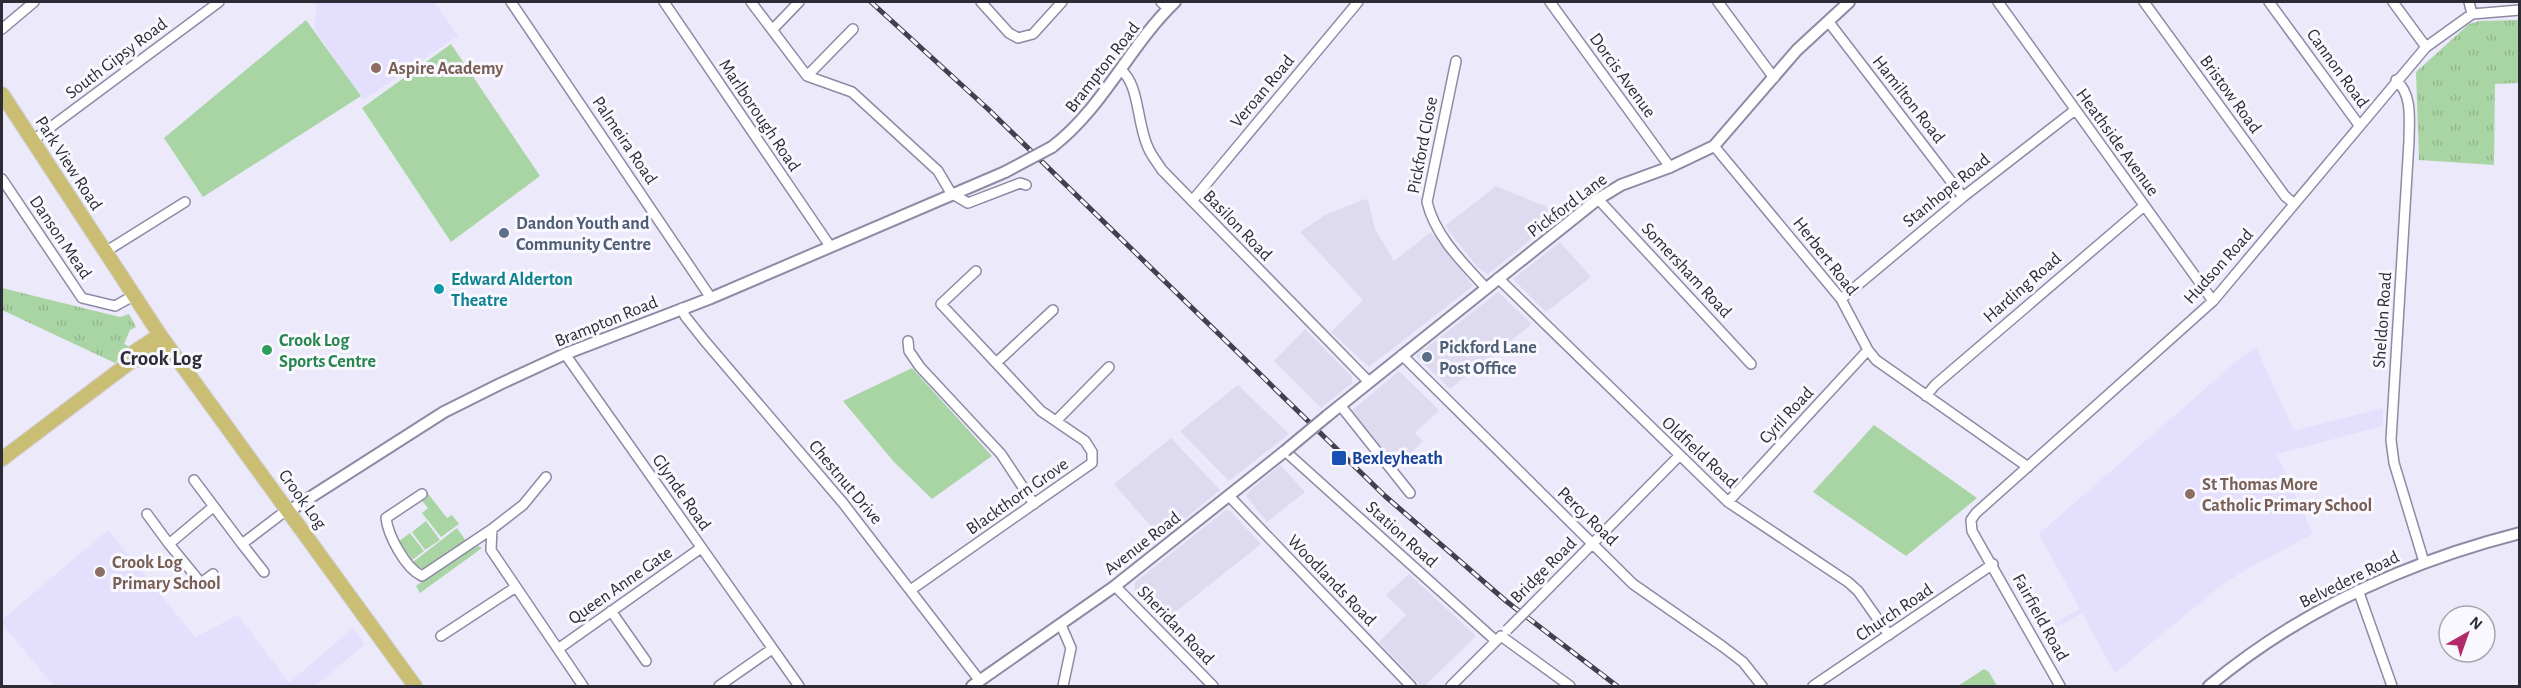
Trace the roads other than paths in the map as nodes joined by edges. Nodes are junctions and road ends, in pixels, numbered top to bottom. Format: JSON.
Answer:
{"nodes":[{"id":1,"x":34,"y":2,"type":"edge"},
{"id":2,"x":219,"y":2,"type":"edge"},
{"id":3,"x":511,"y":2,"type":"edge"},
{"id":4,"x":664,"y":2,"type":"edge"},
{"id":5,"x":751,"y":2,"type":"edge"},
{"id":6,"x":799,"y":2,"type":"edge"},
{"id":7,"x":981,"y":2,"type":"edge"},
{"id":8,"x":1062,"y":2,"type":"edge"},
{"id":9,"x":1358,"y":2,"type":"edge"},
{"id":10,"x":1550,"y":2,"type":"edge"},
{"id":11,"x":1718,"y":2,"type":"edge"},
{"id":12,"x":1849,"y":2,"type":"edge"},
{"id":13,"x":1998,"y":2,"type":"edge"},
{"id":14,"x":2144,"y":2,"type":"edge"},
{"id":15,"x":2269,"y":2,"type":"edge"},
{"id":16,"x":2393,"y":2,"type":"edge"},
{"id":17,"x":2469,"y":2,"type":"edge"},
{"id":18,"x":1168,"y":4,"type":"edge"},
{"id":19,"x":2520,"y":10,"type":"edge"},
{"id":20,"x":2472,"y":14,"type":"junction"},
{"id":21,"x":1828,"y":21,"type":"junction"},
{"id":22,"x":2,"y":29,"type":"edge"},
{"id":23,"x":853,"y":29,"type":"dead end"},
{"id":24,"x":772,"y":30,"type":"junction"},
{"id":25,"x":2426,"y":47,"type":"junction"},
{"id":26,"x":1455,"y":62,"type":"dead end"},
{"id":27,"x":1121,"y":70,"type":"junction"},
{"id":28,"x":807,"y":76,"type":"junction"},
{"id":29,"x":1774,"y":78,"type":"junction"},
{"id":30,"x":2396,"y":80,"type":"junction"},
{"id":31,"x":2,"y":94,"type":"edge"},
{"id":32,"x":2075,"y":110,"type":"junction"},
{"id":33,"x":2359,"y":125,"type":"junction"},
{"id":34,"x":32,"y":141,"type":"junction"},
{"id":35,"x":1714,"y":146,"type":"junction"},
{"id":36,"x":1670,"y":167,"type":"junction"},
{"id":37,"x":2,"y":179,"type":"edge"},
{"id":38,"x":1026,"y":185,"type":"dead end"},
{"id":39,"x":951,"y":193,"type":"junction"},
{"id":40,"x":1963,"y":197,"type":"junction"},
{"id":41,"x":1598,"y":199,"type":"junction"},
{"id":42,"x":1192,"y":201,"type":"junction"},
{"id":43,"x":185,"y":202,"type":"dead end"},
{"id":44,"x":2294,"y":203,"type":"junction"},
{"id":45,"x":2144,"y":206,"type":"junction"},
{"id":46,"x":830,"y":246,"type":"junction"},
{"id":47,"x":105,"y":252,"type":"junction"},
{"id":48,"x":976,"y":272,"type":"dead end"},
{"id":49,"x":1498,"y":278,"type":"junction"},
{"id":50,"x":1486,"y":288,"type":"junction"},
{"id":51,"x":133,"y":296,"type":"junction"},
{"id":52,"x":711,"y":298,"type":"junction"},
{"id":53,"x":1841,"y":299,"type":"junction"},
{"id":54,"x":2213,"y":301,"type":"junction"},
{"id":55,"x":682,"y":308,"type":"junction"},
{"id":56,"x":1053,"y":310,"type":"dead end"},
{"id":57,"x":163,"y":339,"type":"junction"},
{"id":58,"x":908,"y":341,"type":"dead end"},
{"id":59,"x":1868,"y":350,"type":"junction"},
{"id":60,"x":565,"y":354,"type":"junction"},
{"id":61,"x":1402,"y":355,"type":"junction"},
{"id":62,"x":996,"y":363,"type":"junction"},
{"id":63,"x":1751,"y":364,"type":"dead end"},
{"id":64,"x":1109,"y":367,"type":"dead end"},
{"id":65,"x":1369,"y":382,"type":"junction"},
{"id":66,"x":1926,"y":396,"type":"junction"},
{"id":67,"x":1340,"y":405,"type":"junction"},
{"id":68,"x":1327,"y":416,"type":"joint"},
{"id":69,"x":1056,"y":421,"type":"junction"},
{"id":70,"x":1285,"y":451,"type":"junction"},
{"id":71,"x":1678,"y":457,"type":"junction"},
{"id":72,"x":2,"y":459,"type":"edge"},
{"id":73,"x":2028,"y":467,"type":"junction"},
{"id":74,"x":546,"y":477,"type":"dead end"},
{"id":75,"x":194,"y":480,"type":"dead end"},
{"id":76,"x":1410,"y":493,"type":"dead end"},
{"id":77,"x":422,"y":495,"type":"dead end"},
{"id":78,"x":1229,"y":496,"type":"junction"},
{"id":79,"x":1728,"y":502,"type":"junction"},
{"id":80,"x":1035,"y":504,"type":"junction"},
{"id":81,"x":213,"y":507,"type":"junction"},
{"id":82,"x":289,"y":510,"type":"junction"},
{"id":83,"x":147,"y":514,"type":"dead end"},
{"id":84,"x":492,"y":529,"type":"junction"},
{"id":85,"x":2520,"y":533,"type":"edge"},
{"id":86,"x":169,"y":544,"type":"junction"},
{"id":87,"x":242,"y":544,"type":"junction"},
{"id":88,"x":1593,"y":544,"type":"junction"},
{"id":89,"x":701,"y":548,"type":"junction"},
{"id":90,"x":2424,"y":562,"type":"junction"},
{"id":91,"x":1993,"y":564,"type":"junction"},
{"id":92,"x":264,"y":572,"type":"dead end"},
{"id":93,"x":213,"y":574,"type":"dead end"},
{"id":94,"x":1115,"y":586,"type":"junction"},
{"id":95,"x":516,"y":587,"type":"junction"},
{"id":96,"x":912,"y":589,"type":"junction"},
{"id":97,"x":2358,"y":590,"type":"junction"},
{"id":98,"x":611,"y":611,"type":"junction"},
{"id":99,"x":1061,"y":625,"type":"junction"},
{"id":100,"x":1889,"y":635,"type":"junction"},
{"id":101,"x":441,"y":636,"type":"dead end"},
{"id":102,"x":1502,"y":636,"type":"junction"},
{"id":103,"x":558,"y":649,"type":"junction"},
{"id":104,"x":772,"y":649,"type":"junction"},
{"id":105,"x":646,"y":661,"type":"dead end"},
{"id":106,"x":976,"y":684,"type":"edge"},
{"id":107,"x":411,"y":685,"type":"edge"},
{"id":108,"x":583,"y":687,"type":"edge"},
{"id":109,"x":719,"y":687,"type":"edge"},
{"id":110,"x":799,"y":687,"type":"edge"},
{"id":111,"x":1063,"y":687,"type":"edge"},
{"id":112,"x":1213,"y":687,"type":"edge"},
{"id":113,"x":1411,"y":687,"type":"edge"},
{"id":114,"x":1450,"y":687,"type":"edge"},
{"id":115,"x":1570,"y":687,"type":"edge"},
{"id":116,"x":1762,"y":687,"type":"edge"},
{"id":117,"x":1813,"y":687,"type":"edge"},
{"id":118,"x":2060,"y":687,"type":"edge"},
{"id":119,"x":2209,"y":687,"type":"edge"},
{"id":120,"x":2392,"y":687,"type":"edge"}],
"edges":[{"from":1,"to":22,"type":"street"},
{"from":2,"to":34,"type":"street","name":"South Gipsy Road"},
{"from":3,"to":52,"type":"street","name":"Palmeira Road"},
{"from":4,"to":46,"type":"street","name":"Marlborough Road"},
{"from":5,"to":24,"type":"street"},
{"from":6,"to":24,"type":"street"},
{"from":7,"to":8,"type":"street"},
{"from":9,"to":42,"type":"street","name":"Veroan Road"},
{"from":10,"to":36,"type":"street","name":"Dorcis Avenue"},
{"from":11,"to":29,"type":"street"},
{"from":12,"to":21,"type":"street","name":"Pickford Lane"},
{"from":13,"to":32,"type":"street","name":"Heathside Avenue"},
{"from":14,"to":44,"type":"street","name":"Bristow Road"},
{"from":15,"to":33,"type":"street","name":"Cannon Road"},
{"from":16,"to":25,"type":"street"},
{"from":17,"to":20,"type":"street"},
{"from":18,"to":27,"type":"street","name":"Brampton Road"},
{"from":19,"to":20,"type":"street"},
{"from":20,"to":25,"type":"street","name":"Hudson Road"},
{"from":21,"to":29,"type":"street","name":"Pickford Lane"},
{"from":21,"to":40,"type":"street","name":"Hamilton Road"},
{"from":23,"to":28,"type":"street"},
{"from":24,"to":28,"type":"street"},
{"from":25,"to":30,"type":"street","name":"Hudson Road"},
{"from":26,"to":50,"type":"street","name":"Pickford Close"},
{"from":27,"to":39,"type":"street","name":"Brampton Road","bridge":true},
{"from":27,"to":42,"type":"street","name":"Basilon Road"},
{"from":28,"to":39,"type":"street"},
{"from":29,"to":35,"type":"street","name":"Pickford Lane"},
{"from":30,"to":33,"type":"street","name":"Hudson Road"},
{"from":30,"to":90,"type":"street","name":"Sheldon Road"},
{"from":31,"to":34,"type":"main road","name":"Park View Road"},
{"from":32,"to":40,"type":"street","name":"Stanhope Road"},
{"from":32,"to":45,"type":"street","name":"Heathside Avenue"},
{"from":33,"to":44,"type":"street","name":"Hudson Road"},
{"from":34,"to":47,"type":"main road","name":"Park View Road"},
{"from":35,"to":36,"type":"street","name":"Pickford Lane"},
{"from":35,"to":53,"type":"street","name":"Herbert Road"},
{"from":36,"to":41,"type":"street","name":"Pickford Lane"},
{"from":37,"to":51,"type":"street","name":"Danson Mead"},
{"from":38,"to":39,"type":"street"},
{"from":39,"to":46,"type":"street","name":"Brampton Road"},
{"from":40,"to":53,"type":"street","name":"Stanhope Road"},
{"from":41,"to":49,"type":"street","name":"Pickford Lane"},
{"from":41,"to":63,"type":"street","name":"Somersham Road"},
{"from":42,"to":65,"type":"street","name":"Basilon Road"},
{"from":43,"to":47,"type":"street"},
{"from":44,"to":54,"type":"street","name":"Hudson Road"},
{"from":45,"to":54,"type":"street","name":"Heathside Avenue"},
{"from":45,"to":66,"type":"street","name":"Harding Road"},
{"from":46,"to":52,"type":"street","name":"Brampton Road"},
{"from":47,"to":51,"type":"main road","name":"Park View Road"},
{"from":48,"to":62,"type":"street","name":"Blackthorn Grove"},
{"from":49,"to":50,"type":"street","name":"Pickford Lane"},
{"from":49,"to":71,"type":"street","name":"Oldfield Road"},
{"from":50,"to":61,"type":"street","name":"Pickford Lane"},
{"from":51,"to":57,"type":"main road","name":"Park View Road"},
{"from":52,"to":55,"type":"street","name":"Brampton Road"},
{"from":53,"to":59,"type":"street","name":"Herbert Road"},
{"from":54,"to":73,"type":"street","name":"Hudson Road"},
{"from":55,"to":60,"type":"street","name":"Brampton Road"},
{"from":55,"to":96,"type":"street","name":"Chestnut Drive"},
{"from":56,"to":62,"type":"street"},
{"from":57,"to":72,"type":"main road"},
{"from":57,"to":82,"type":"main road","name":"Crook Log"},
{"from":58,"to":80,"type":"street"},
{"from":59,"to":66,"type":"street","name":"Herbert Road"},
{"from":59,"to":79,"type":"street","name":"Cyril Road"},
{"from":60,"to":82,"type":"street","name":"Brampton Road"},
{"from":60,"to":89,"type":"street","name":"Glynde Road"},
{"from":61,"to":65,"type":"street","name":"Pickford Lane"},
{"from":61,"to":88,"type":"street","name":"Percy Road"},
{"from":62,"to":69,"type":"street","name":"Blackthorn Grove"},
{"from":64,"to":69,"type":"street"},
{"from":65,"to":67,"type":"street","name":"Pickford Lane"},
{"from":66,"to":73,"type":"street","name":"Herbert Road"},
{"from":67,"to":68,"type":"street","name":"Pickford Lane"},
{"from":67,"to":76,"type":"street"},
{"from":68,"to":70,"type":"street","name":"Avenue Road","bridge":true},
{"from":69,"to":80,"type":"street","name":"Blackthorn Grove"},
{"from":70,"to":78,"type":"street","name":"Avenue Road"},
{"from":70,"to":102,"type":"street","name":"Station Road"},
{"from":71,"to":79,"type":"street","name":"Oldfield Road"},
{"from":71,"to":88,"type":"street","name":"Bridge Road"},
{"from":73,"to":91,"type":"street","name":"Hudson Road"},
{"from":74,"to":84,"type":"street"},
{"from":75,"to":81,"type":"street"},
{"from":77,"to":84,"type":"street"},
{"from":78,"to":94,"type":"street","name":"Avenue Road"},
{"from":78,"to":113,"type":"street","name":"Woodlands Road"},
{"from":79,"to":100,"type":"street","name":"Oldfield Road"},
{"from":80,"to":96,"type":"street","name":"Blackthorn Grove"},
{"from":81,"to":86,"type":"street"},
{"from":81,"to":87,"type":"street"},
{"from":82,"to":87,"type":"street"},
{"from":82,"to":107,"type":"main road","name":"Crook Log"},
{"from":83,"to":86,"type":"street"},
{"from":84,"to":95,"type":"street"},
{"from":85,"to":90,"type":"street","name":"Belvedere Road"},
{"from":86,"to":93,"type":"street"},
{"from":87,"to":92,"type":"street"},
{"from":88,"to":102,"type":"street","name":"Bridge Road","bridge":true},
{"from":88,"to":116,"type":"street","name":"Percy Road"},
{"from":89,"to":98,"type":"street","name":"Queen Anne Gate"},
{"from":89,"to":104,"type":"street","name":"Glynde Road"},
{"from":90,"to":97,"type":"street","name":"Belvedere Road"},
{"from":91,"to":100,"type":"street","name":"Church Road"},
{"from":91,"to":118,"type":"street","name":"Fairfield Road"},
{"from":94,"to":99,"type":"street","name":"Avenue Road"},
{"from":94,"to":112,"type":"street","name":"Sheridan Road"},
{"from":95,"to":101,"type":"street"},
{"from":95,"to":103,"type":"street"},
{"from":96,"to":106,"type":"street","name":"Chestnut Drive"},
{"from":97,"to":119,"type":"street","name":"Belvedere Road"},
{"from":97,"to":120,"type":"street"},
{"from":98,"to":103,"type":"street","name":"Queen Anne Gate"},
{"from":98,"to":105,"type":"street"},
{"from":99,"to":106,"type":"street","name":"Avenue Road"},
{"from":99,"to":111,"type":"street"},
{"from":100,"to":117,"type":"street","name":"Church Road"},
{"from":102,"to":114,"type":"street","name":"Bridge Road"},
{"from":102,"to":115,"type":"street","name":"Station Road"},
{"from":103,"to":108,"type":"street"},
{"from":104,"to":109,"type":"street"},
{"from":104,"to":110,"type":"street","name":"Glynde Road"}]}
